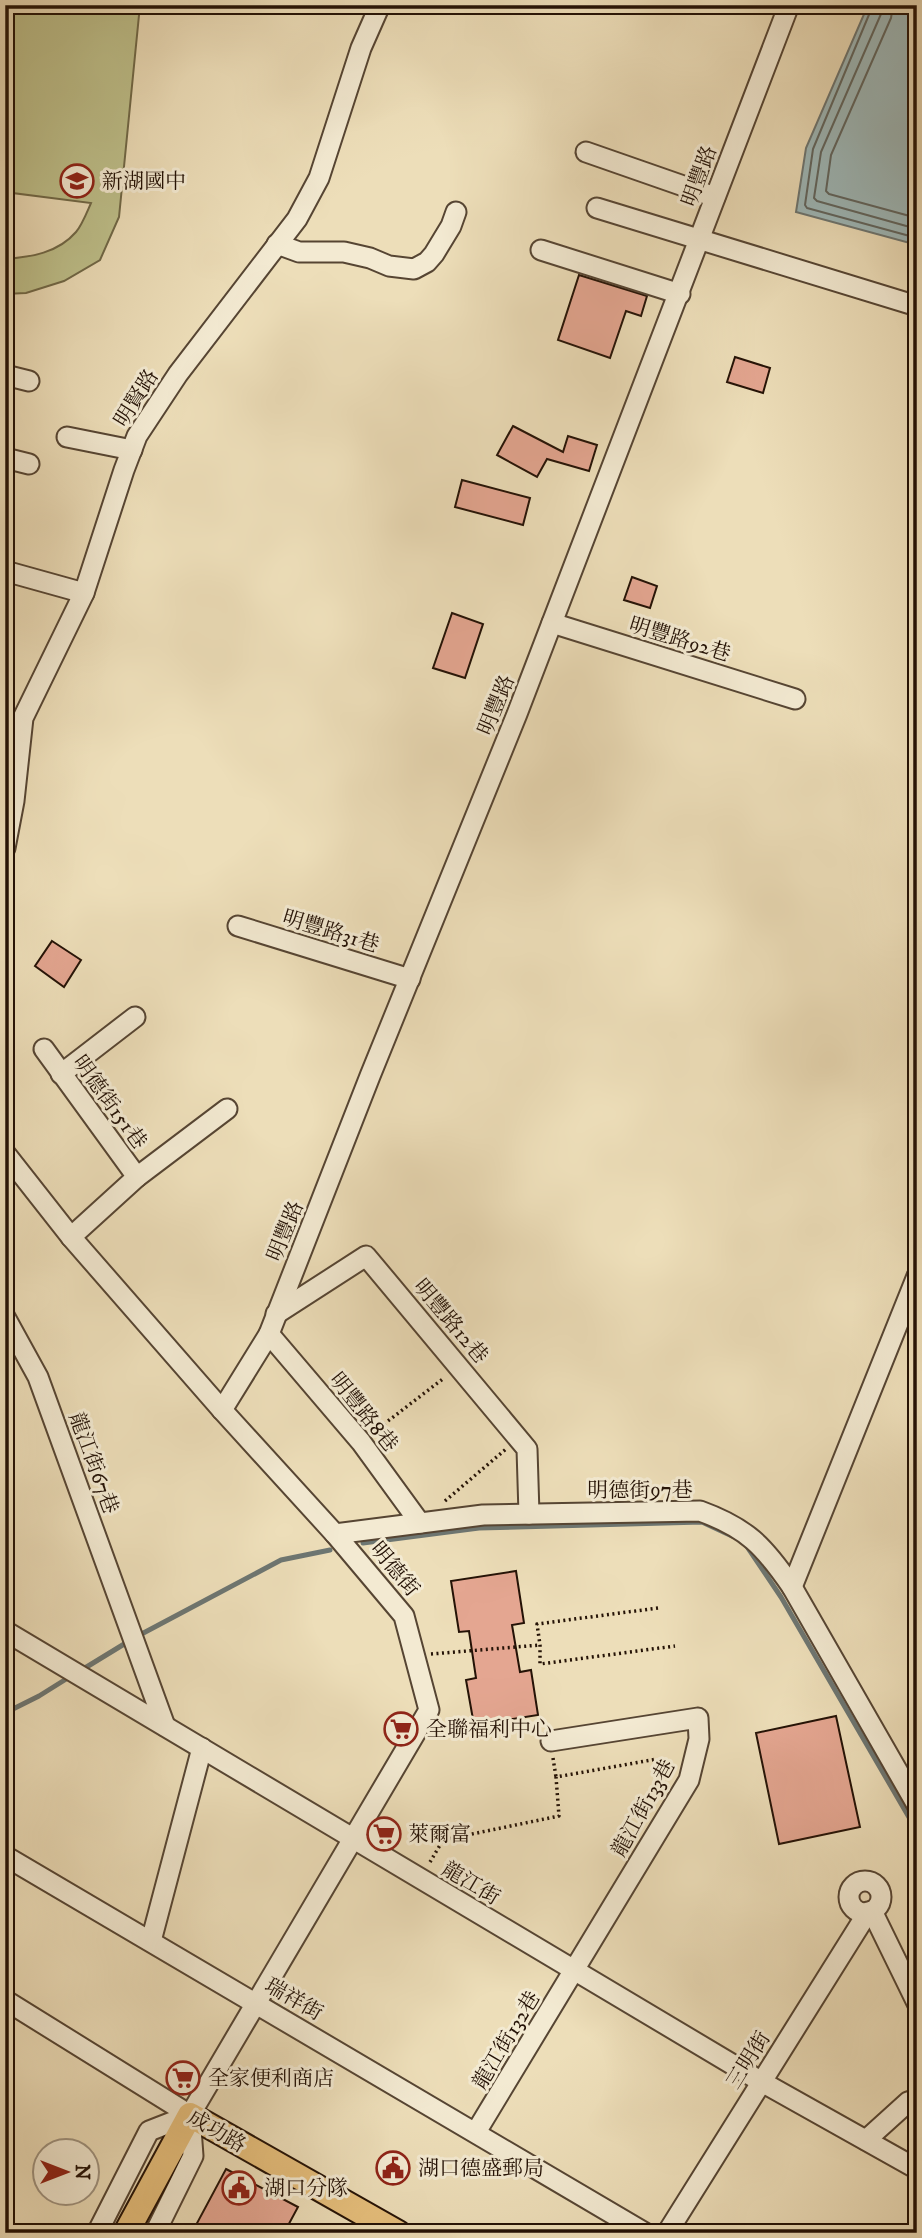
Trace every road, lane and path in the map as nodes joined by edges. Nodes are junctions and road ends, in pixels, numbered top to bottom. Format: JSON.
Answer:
{"nodes":[{"id":1,"x":380,"y":5,"type":"edge"},
{"id":2,"x":789,"y":5,"type":"edge"},
{"id":3,"x":586,"y":152,"type":"dead end"},
{"id":4,"x":715,"y":197,"type":"junction"},
{"id":5,"x":597,"y":208,"type":"dead end"},
{"id":6,"x":456,"y":212,"type":"dead end"},
{"id":7,"x":700,"y":240,"type":"junction"},
{"id":8,"x":277,"y":244,"type":"junction"},
{"id":9,"x":541,"y":250,"type":"dead end"},
{"id":10,"x":680,"y":294,"type":"junction"},
{"id":11,"x":917,"y":306,"type":"edge"},
{"id":12,"x":5,"y":375,"type":"edge"},
{"id":13,"x":29,"y":381,"type":"dead end"},
{"id":14,"x":67,"y":437,"type":"dead end"},
{"id":15,"x":132,"y":450,"type":"junction"},
{"id":16,"x":5,"y":458,"type":"edge"},
{"id":17,"x":29,"y":464,"type":"dead end"},
{"id":18,"x":5,"y":570,"type":"edge"},
{"id":19,"x":84,"y":593,"type":"junction"},
{"id":20,"x":552,"y":623,"type":"junction"},
{"id":21,"x":795,"y":699,"type":"dead end"},
{"id":22,"x":5,"y":848,"type":"edge"},
{"id":23,"x":239,"y":926,"type":"dead end"},
{"id":24,"x":410,"y":979,"type":"junction"},
{"id":25,"x":135,"y":1017,"type":"dead end"},
{"id":26,"x":44,"y":1049,"type":"dead end"},
{"id":27,"x":61,"y":1074,"type":"junction"},
{"id":28,"x":227,"y":1110,"type":"dead end"},
{"id":29,"x":5,"y":1153,"type":"edge"},
{"id":30,"x":137,"y":1177,"type":"junction"},
{"id":31,"x":71,"y":1237,"type":"junction"},
{"id":32,"x":917,"y":1276,"type":"edge"},
{"id":33,"x":276,"y":1314,"type":"junction"},
{"id":34,"x":5,"y":1317,"type":"edge"},
{"id":35,"x":269,"y":1334,"type":"junction"},
{"id":36,"x":458,"y":1364,"type":"junction"},
{"id":37,"x":222,"y":1410,"type":"junction"},
{"id":38,"x":518,"y":1438,"type":"junction"},
{"id":39,"x":361,"y":1442,"type":"junction"},
{"id":40,"x":529,"y":1514,"type":"junction"},
{"id":41,"x":420,"y":1522,"type":"junction"},
{"id":42,"x":335,"y":1534,"type":"junction"},
{"id":43,"x":792,"y":1587,"type":"junction"},
{"id":44,"x":658,"y":1608,"type":"dead end"},
{"id":45,"x":5,"y":1631,"type":"edge"},
{"id":46,"x":540,"y":1645,"type":"junction"},
{"id":47,"x":675,"y":1646,"type":"dead end"},
{"id":48,"x":415,"y":1656,"type":"junction"},
{"id":49,"x":165,"y":1726,"type":"junction"},
{"id":50,"x":551,"y":1741,"type":"dead end"},
{"id":51,"x":202,"y":1748,"type":"junction"},
{"id":52,"x":657,"y":1759,"type":"dead end"},
{"id":53,"x":917,"y":1805,"type":"edge"},
{"id":54,"x":355,"y":1840,"type":"junction"},
{"id":55,"x":5,"y":1856,"type":"edge"},
{"id":56,"x":419,"y":1878,"type":"junction"},
{"id":57,"x":151,"y":1941,"type":"junction"},
{"id":58,"x":575,"y":1970,"type":"junction"},
{"id":59,"x":5,"y":2000,"type":"edge"},
{"id":60,"x":917,"y":2003,"type":"edge"},
{"id":61,"x":257,"y":2004,"type":"junction"},
{"id":62,"x":762,"y":2082,"type":"junction"},
{"id":63,"x":917,"y":2099,"type":"edge"},
{"id":64,"x":190,"y":2115,"type":"junction"},
{"id":65,"x":476,"y":2132,"type":"junction"},
{"id":66,"x":866,"y":2140,"type":"junction"},
{"id":67,"x":917,"y":2169,"type":"edge"},
{"id":68,"x":97,"y":2233,"type":"edge"},
{"id":69,"x":126,"y":2233,"type":"edge"},
{"id":70,"x":155,"y":2233,"type":"edge"},
{"id":71,"x":398,"y":2233,"type":"edge"},
{"id":72,"x":645,"y":2233,"type":"edge"},
{"id":73,"x":667,"y":2233,"type":"edge"}],
"edges":[{"from":1,"to":8,"type":"street","name":"明賢路"},
{"from":2,"to":4,"type":"street","name":"明豐路"},
{"from":3,"to":4,"type":"street"},
{"from":4,"to":7,"type":"street","name":"明豐路"},
{"from":5,"to":7,"type":"street"},
{"from":6,"to":8,"type":"street"},
{"from":7,"to":10,"type":"street","name":"明豐路"},
{"from":7,"to":11,"type":"street"},
{"from":8,"to":15,"type":"street","name":"明賢路"},
{"from":9,"to":10,"type":"street"},
{"from":10,"to":20,"type":"street","name":"明豐路"},
{"from":12,"to":13,"type":"street"},
{"from":14,"to":15,"type":"street"},
{"from":15,"to":19,"type":"street","name":"明賢路"},
{"from":16,"to":17,"type":"street"},
{"from":18,"to":19,"type":"street"},
{"from":19,"to":22,"type":"street","name":"明賢路"},
{"from":20,"to":21,"type":"street","name":"明豐路92巷"},
{"from":20,"to":24,"type":"street","name":"明豐路"},
{"from":23,"to":24,"type":"street","name":"明豐路31巷"},
{"from":24,"to":33,"type":"street","name":"明豐路"},
{"from":25,"to":27,"type":"street"},
{"from":26,"to":27,"type":"street","name":"明德街151巷"},
{"from":27,"to":30,"type":"street","name":"明德街151巷"},
{"from":28,"to":30,"type":"street"},
{"from":29,"to":31,"type":"street","name":"明德街"},
{"from":30,"to":31,"type":"street","name":"明德街151巷"},
{"from":31,"to":37,"type":"street","name":"明德街"},
{"from":32,"to":43,"type":"street"},
{"from":33,"to":35,"type":"street","name":"明豐路"},
{"from":33,"to":36,"type":"street","name":"明豐路12巷"},
{"from":34,"to":49,"type":"street","name":"龍江街67巷"},
{"from":35,"to":37,"type":"street","name":"明豐路"},
{"from":35,"to":39,"type":"street","name":"明豐路8巷"},
{"from":36,"to":38,"type":"street","name":"明豐路12巷"},
{"from":36,"to":39,"type":"path"},
{"from":37,"to":42,"type":"street","name":"明德街"},
{"from":38,"to":40,"type":"street","name":"明豐路12巷"},
{"from":38,"to":41,"type":"path"},
{"from":39,"to":41,"type":"street","name":"明豐路8巷"},
{"from":40,"to":41,"type":"street","name":"明德街97巷"},
{"from":40,"to":43,"type":"street","name":"明德街97巷"},
{"from":41,"to":42,"type":"street","name":"明德街97巷"},
{"from":42,"to":48,"type":"street","name":"明德街"},
{"from":43,"to":53,"type":"street","name":"明德街97巷"},
{"from":44,"to":46,"type":"path"},
{"from":45,"to":49,"type":"street","name":"龍江街"},
{"from":46,"to":47,"type":"path"},
{"from":46,"to":48,"type":"path"},
{"from":48,"to":54,"type":"street","name":"明德街"},
{"from":49,"to":51,"type":"street","name":"龍江街"},
{"from":50,"to":58,"type":"street","name":"龍江街133巷"},
{"from":51,"to":54,"type":"street","name":"龍江街"},
{"from":51,"to":57,"type":"street"},
{"from":52,"to":56,"type":"path"},
{"from":54,"to":56,"type":"street","name":"龍江街"},
{"from":54,"to":61,"type":"street","name":"明德街"},
{"from":55,"to":57,"type":"street","name":"瑞祥街"},
{"from":56,"to":58,"type":"street","name":"龍江街"},
{"from":57,"to":61,"type":"street","name":"瑞祥街"},
{"from":58,"to":62,"type":"street","name":"龍江街"},
{"from":58,"to":65,"type":"street","name":"龍江街132巷"},
{"from":59,"to":64,"type":"street","name":"成功路"},
{"from":60,"to":62,"type":"street","name":"三明街"},
{"from":61,"to":64,"type":"street","name":"明德街"},
{"from":61,"to":65,"type":"street","name":"瑞祥街"},
{"from":62,"to":66,"type":"street","name":"龍江街"},
{"from":62,"to":73,"type":"street","name":"三明街"},
{"from":63,"to":66,"type":"street"},
{"from":64,"to":68,"type":"street"},
{"from":64,"to":69,"type":"main road"},
{"from":64,"to":70,"type":"street"},
{"from":64,"to":71,"type":"main road","name":"成功路"},
{"from":65,"to":72,"type":"street","name":"瑞祥街"},
{"from":66,"to":67,"type":"street","name":"龍江街"}]}
